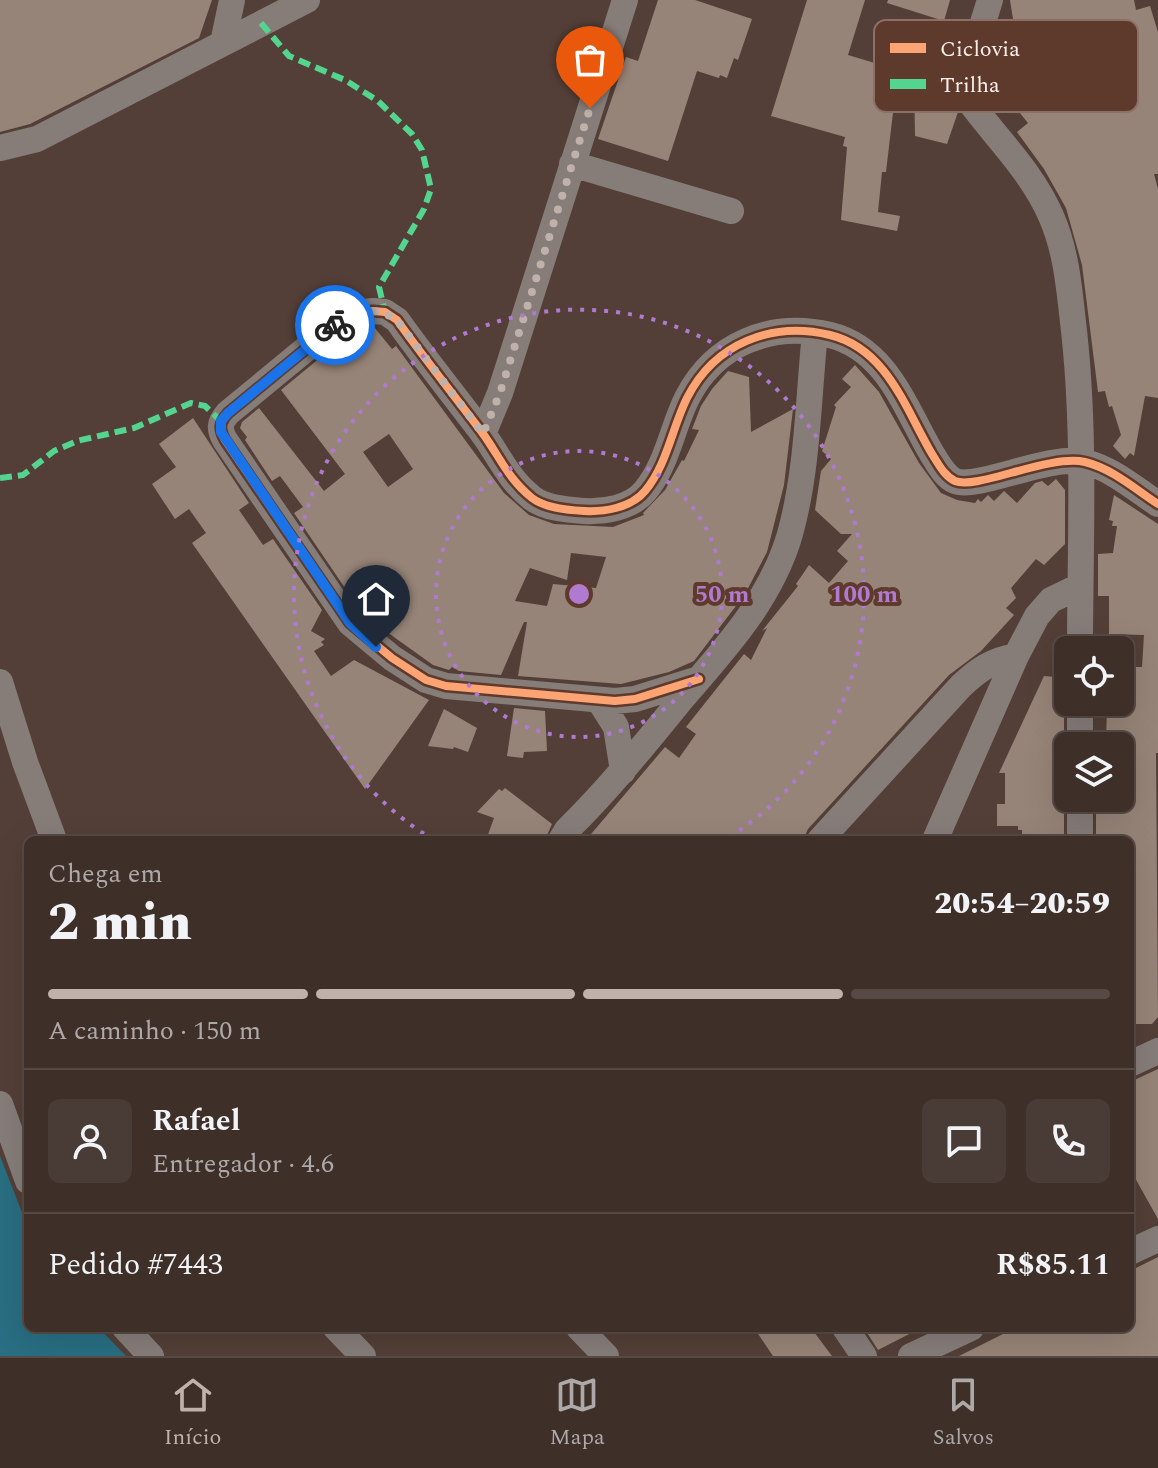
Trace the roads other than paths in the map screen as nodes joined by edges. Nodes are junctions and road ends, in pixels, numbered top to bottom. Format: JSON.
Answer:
{"nodes":[{"id":1,"x":232,"y":0,"type":"edge"},
{"id":2,"x":307,"y":0,"type":"edge"},
{"id":3,"x":625,"y":0,"type":"edge"},
{"id":4,"x":990,"y":0,"type":"edge"},
{"id":5,"x":984,"y":20,"type":"edge"},
{"id":6,"x":223,"y":43,"type":"junction"},
{"id":7,"x":977,"y":112,"type":"edge"},
{"id":8,"x":0,"y":148,"type":"edge"},
{"id":9,"x":572,"y":164,"type":"junction"},
{"id":10,"x":731,"y":211,"type":"dead end"},
{"id":11,"x":815,"y":333,"type":"junction"},
{"id":12,"x":483,"y":434,"type":"junction"},
{"id":13,"x":1082,"y":461,"type":"junction"},
{"id":14,"x":1158,"y":504,"type":"edge"},
{"id":15,"x":1080,"y":586,"type":"junction"},
{"id":16,"x":1080,"y":636,"type":"edge"},
{"id":17,"x":1016,"y":656,"type":"junction"},
{"id":18,"x":699,"y":679,"type":"junction"},
{"id":19,"x":0,"y":682,"type":"edge"},
{"id":20,"x":599,"y":700,"type":"junction"},
{"id":21,"x":623,"y":771,"type":"junction"},
{"id":22,"x":1080,"y":812,"type":"edge"},
{"id":23,"x":53,"y":836,"type":"edge"},
{"id":24,"x":563,"y":836,"type":"edge"},
{"id":25,"x":824,"y":836,"type":"edge"},
{"id":26,"x":937,"y":836,"type":"edge"},
{"id":27,"x":1080,"y":836,"type":"edge"},
{"id":28,"x":1158,"y":1051,"type":"edge"},
{"id":29,"x":1134,"y":1062,"type":"edge"},
{"id":30,"x":0,"y":1104,"type":"edge"},
{"id":31,"x":24,"y":1170,"type":"edge"},
{"id":32,"x":1158,"y":1239,"type":"edge"},
{"id":33,"x":1134,"y":1250,"type":"edge"},
{"id":34,"x":129,"y":1332,"type":"edge"},
{"id":35,"x":340,"y":1332,"type":"edge"},
{"id":36,"x":583,"y":1332,"type":"edge"},
{"id":37,"x":848,"y":1332,"type":"edge"},
{"id":38,"x":962,"y":1332,"type":"edge"},
{"id":39,"x":151,"y":1356,"type":"edge"},
{"id":40,"x":363,"y":1356,"type":"edge"},
{"id":41,"x":606,"y":1356,"type":"edge"},
{"id":42,"x":864,"y":1356,"type":"edge"},
{"id":43,"x":911,"y":1356,"type":"edge"}],
"edges":[{"from":1,"to":6,"type":"street"},
{"from":2,"to":6,"type":"street"},
{"from":3,"to":9,"type":"street"},
{"from":4,"to":5,"type":"street"},
{"from":6,"to":8,"type":"street"},
{"from":7,"to":13,"type":"street"},
{"from":9,"to":10,"type":"street"},
{"from":9,"to":12,"type":"street"},
{"from":11,"to":12,"type":"street"},
{"from":11,"to":13,"type":"street"},
{"from":11,"to":18,"type":"street"},
{"from":12,"to":20,"type":"street"},
{"from":13,"to":14,"type":"street"},
{"from":13,"to":15,"type":"street"},
{"from":15,"to":16,"type":"street"},
{"from":15,"to":17,"type":"street"},
{"from":17,"to":25,"type":"street"},
{"from":17,"to":26,"type":"street"},
{"from":18,"to":20,"type":"street"},
{"from":18,"to":21,"type":"street"},
{"from":19,"to":23,"type":"street"},
{"from":20,"to":21,"type":"street"},
{"from":21,"to":24,"type":"street"},
{"from":22,"to":27,"type":"street"},
{"from":28,"to":29,"type":"street"},
{"from":30,"to":31,"type":"street"},
{"from":32,"to":33,"type":"street"},
{"from":34,"to":39,"type":"street"},
{"from":35,"to":40,"type":"street"},
{"from":36,"to":41,"type":"street"},
{"from":37,"to":42,"type":"street"},
{"from":38,"to":43,"type":"street"}]}
